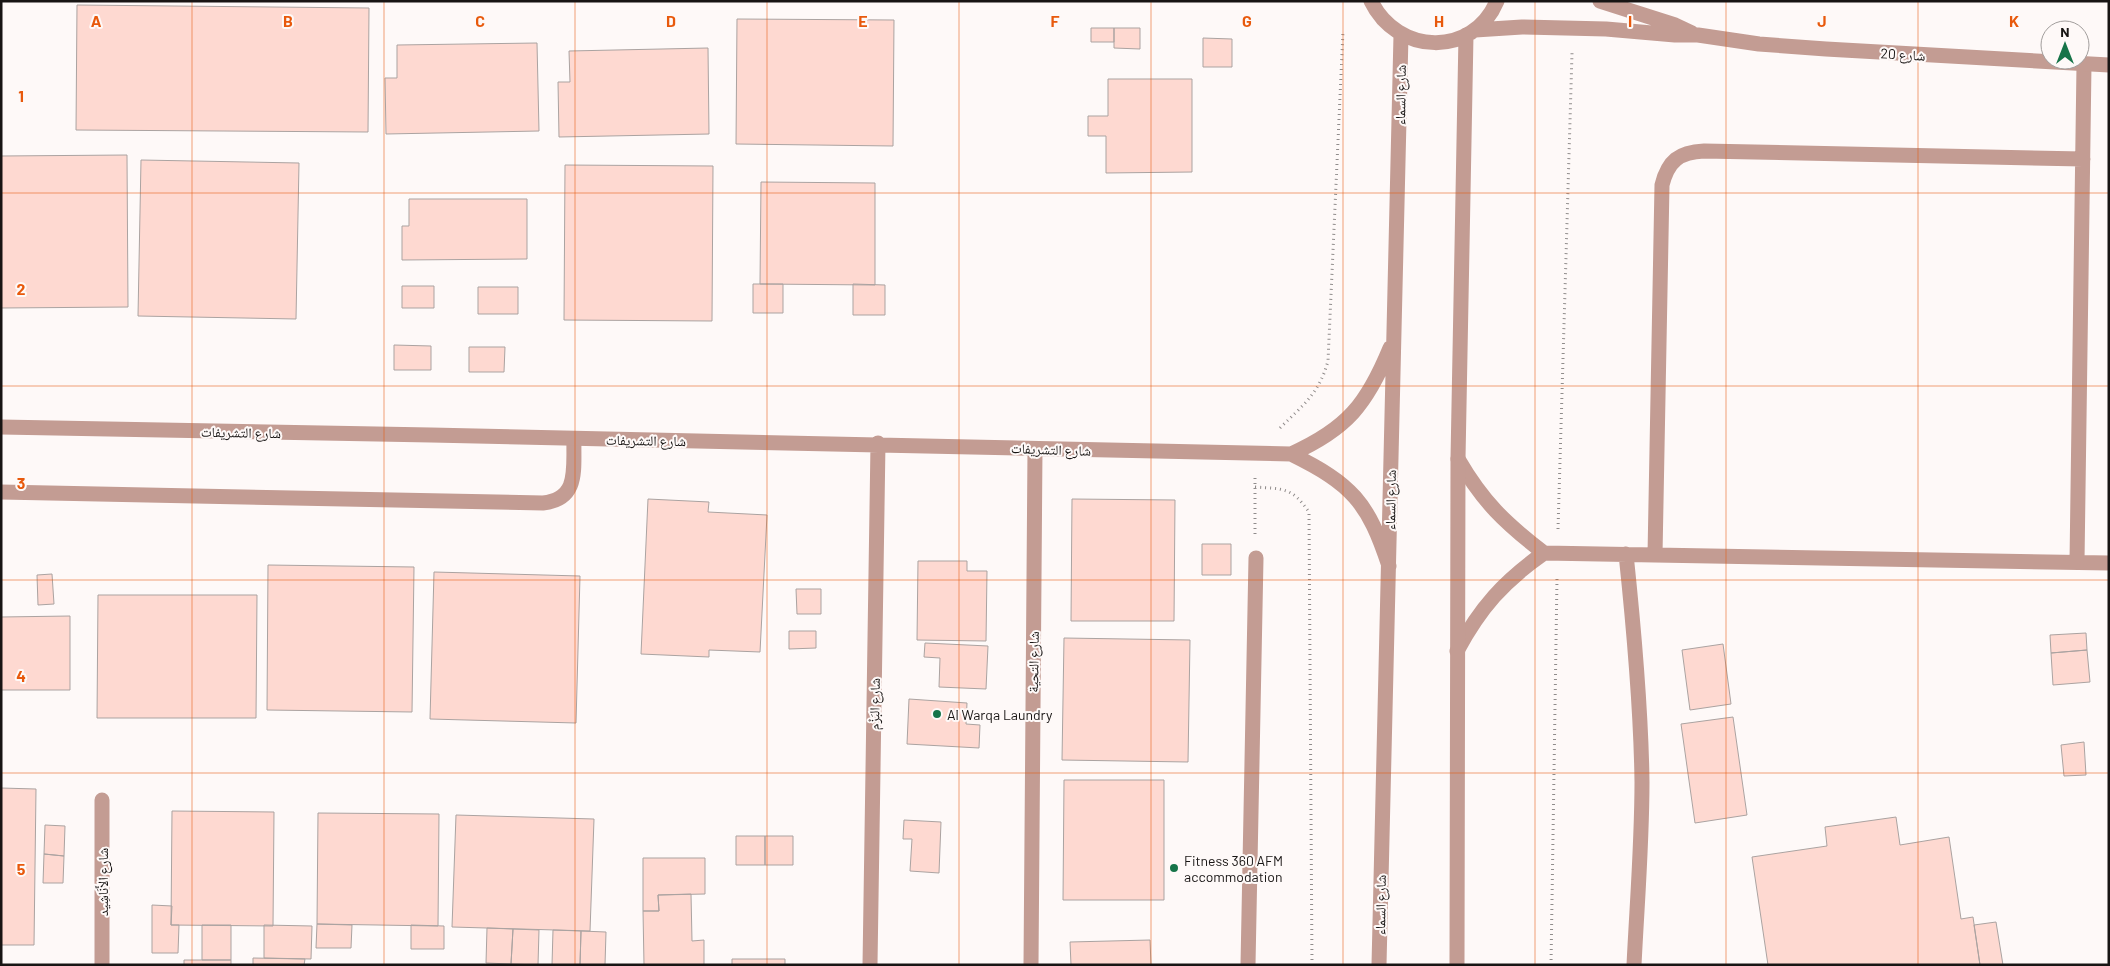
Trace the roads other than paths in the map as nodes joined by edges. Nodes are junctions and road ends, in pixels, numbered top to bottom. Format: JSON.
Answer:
{"nodes":[{"id":1,"x":1497,"y":1,"type":"edge"},
{"id":2,"x":1600,"y":1,"type":"edge"},
{"id":3,"x":1370,"y":2,"type":"edge"},
{"id":4,"x":1470,"y":32,"type":"junction"},
{"id":5,"x":1402,"y":35,"type":"junction"},
{"id":6,"x":1698,"y":35,"type":"junction"},
{"id":7,"x":2040,"y":62,"type":"edge"},
{"id":8,"x":2090,"y":65,"type":"edge"},
{"id":9,"x":2109,"y":65,"type":"edge"},
{"id":10,"x":2084,"y":70,"type":"edge"},
{"id":11,"x":2083,"y":159,"type":"junction"},
{"id":12,"x":1394,"y":338,"type":"junction"},
{"id":13,"x":1,"y":427,"type":"edge"},
{"id":14,"x":574,"y":439,"type":"junction"},
{"id":15,"x":878,"y":442,"type":"junction"},
{"id":16,"x":1035,"y":449,"type":"junction"},
{"id":17,"x":1291,"y":454,"type":"junction"},
{"id":18,"x":1458,"y":459,"type":"junction"},
{"id":19,"x":1,"y":492,"type":"edge"},
{"id":20,"x":1551,"y":554,"type":"junction"},
{"id":21,"x":1626,"y":554,"type":"junction"},
{"id":22,"x":1655,"y":555,"type":"junction"},
{"id":23,"x":1256,"y":558,"type":"road end"},
{"id":24,"x":2077,"y":562,"type":"junction"},
{"id":25,"x":2109,"y":563,"type":"edge"},
{"id":26,"x":1388,"y":566,"type":"junction"},
{"id":27,"x":1457,"y":651,"type":"junction"},
{"id":28,"x":102,"y":800,"type":"dead end"},
{"id":29,"x":102,"y":965,"type":"edge"},
{"id":30,"x":870,"y":965,"type":"edge"},
{"id":31,"x":1031,"y":965,"type":"edge"},
{"id":32,"x":1248,"y":965,"type":"edge"},
{"id":33,"x":1379,"y":965,"type":"edge"},
{"id":34,"x":1457,"y":965,"type":"edge"},
{"id":35,"x":1634,"y":965,"type":"edge"}],
"edges":[{"from":1,"to":4,"type":"street"},
{"from":2,"to":6,"type":"street","name":"شارع 20"},
{"from":3,"to":5,"type":"street"},
{"from":4,"to":5,"type":"street"},
{"from":4,"to":6,"type":"street","name":"شارع 20"},
{"from":4,"to":18,"type":"street"},
{"from":5,"to":12,"type":"street","name":"شارع السماء"},
{"from":6,"to":7,"type":"street","name":"شارع 20"},
{"from":8,"to":9,"type":"street","name":"شارع 20"},
{"from":10,"to":11,"type":"street"},
{"from":11,"to":22,"type":"street"},
{"from":11,"to":24,"type":"street"},
{"from":12,"to":17,"type":"street","name":"شارع التشريفات"},
{"from":12,"to":26,"type":"street","name":"شارع السماء"},
{"from":13,"to":14,"type":"street","name":"شارع التشريفات"},
{"from":14,"to":15,"type":"street","name":"شارع التشريفات"},
{"from":14,"to":19,"type":"street"},
{"from":15,"to":16,"type":"street","name":"شارع التشريفات"},
{"from":15,"to":30,"type":"street","name":"شارع البَزْم"},
{"from":16,"to":17,"type":"street","name":"شارع التشريفات"},
{"from":16,"to":31,"type":"street","name":"شارع التحية"},
{"from":17,"to":26,"type":"street","name":"شارع التشريفات"},
{"from":18,"to":20,"type":"street"},
{"from":18,"to":27,"type":"street"},
{"from":20,"to":21,"type":"street"},
{"from":20,"to":27,"type":"street"},
{"from":21,"to":22,"type":"street"},
{"from":21,"to":35,"type":"street"},
{"from":22,"to":24,"type":"street"},
{"from":23,"to":32,"type":"street"},
{"from":24,"to":25,"type":"street"},
{"from":26,"to":33,"type":"street","name":"شارع السماء"},
{"from":27,"to":34,"type":"street"},
{"from":28,"to":29,"type":"street","name":"شارع الأَنَاشِيد"}]}
